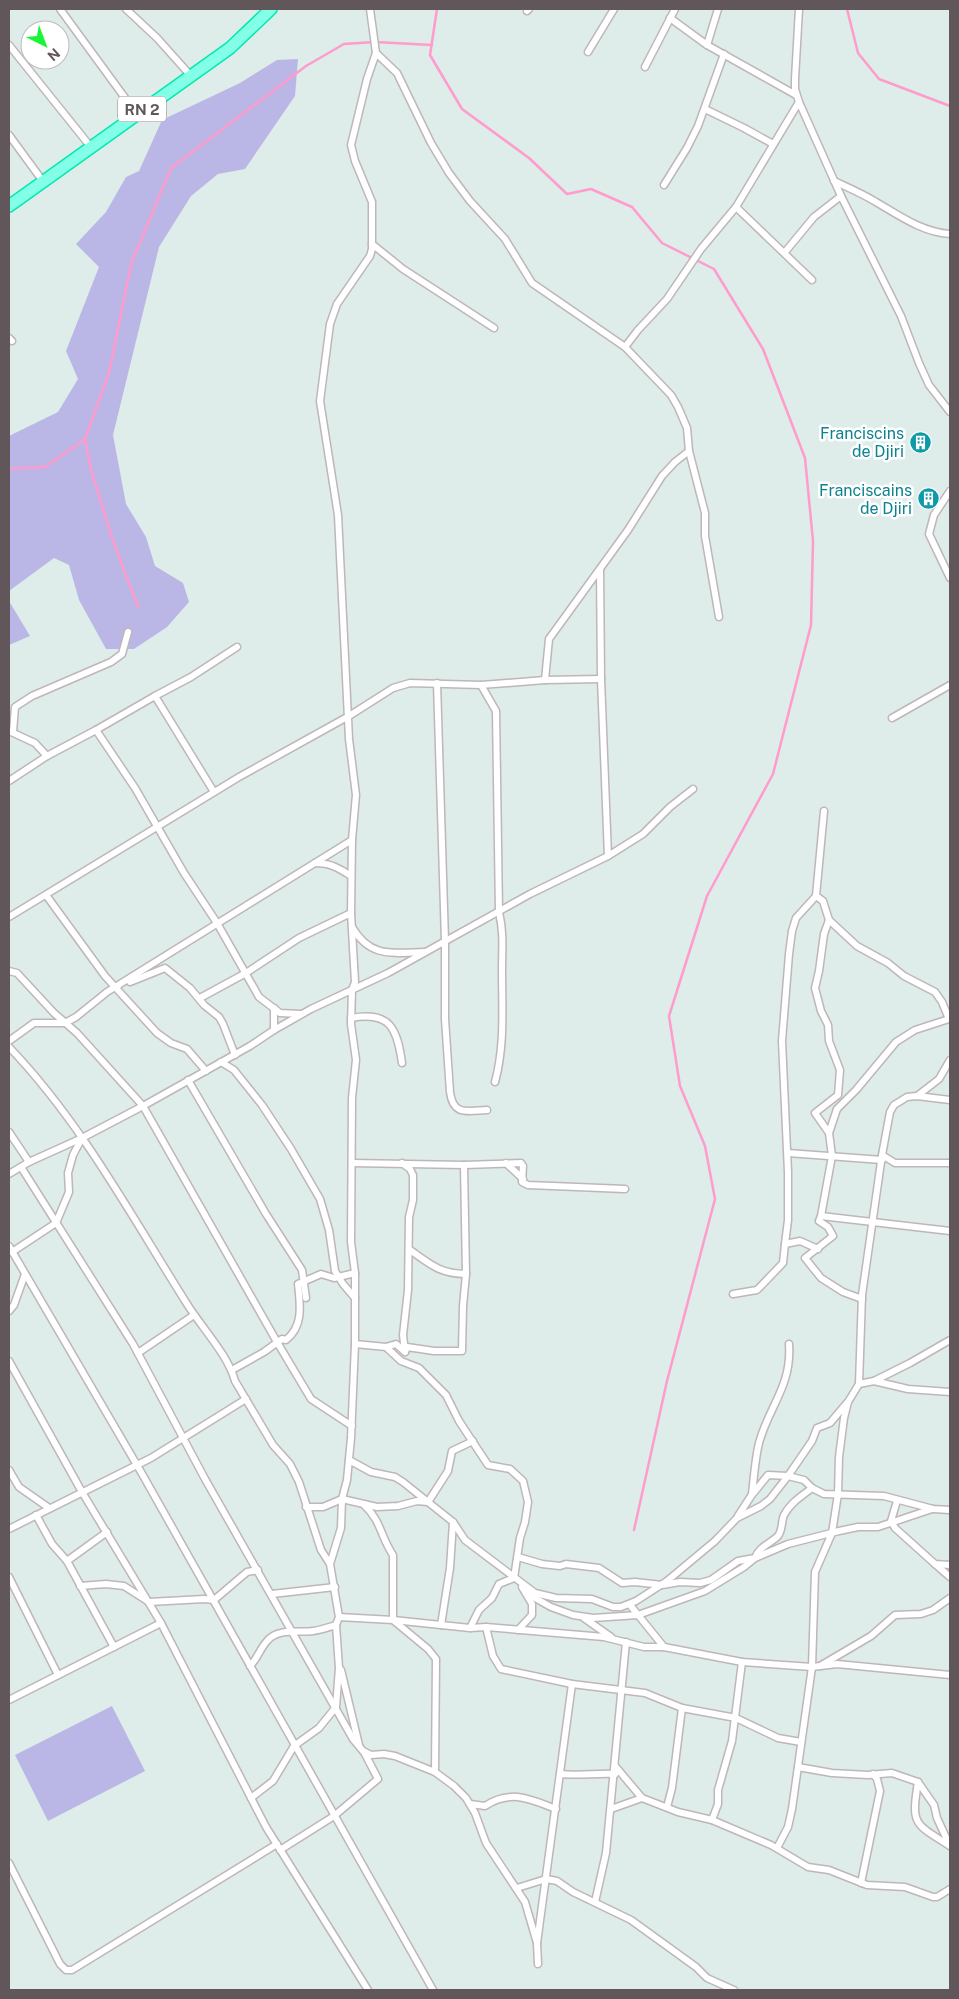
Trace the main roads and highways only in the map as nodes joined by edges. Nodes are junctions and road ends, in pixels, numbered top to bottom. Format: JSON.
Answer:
{"nodes":[{"id":1,"x":270,"y":9,"type":"edge"},
{"id":2,"x":9,"y":206,"type":"edge"}],
"edges":[{"from":1,"to":2,"type":"highway","number":"RN 2"}]}
